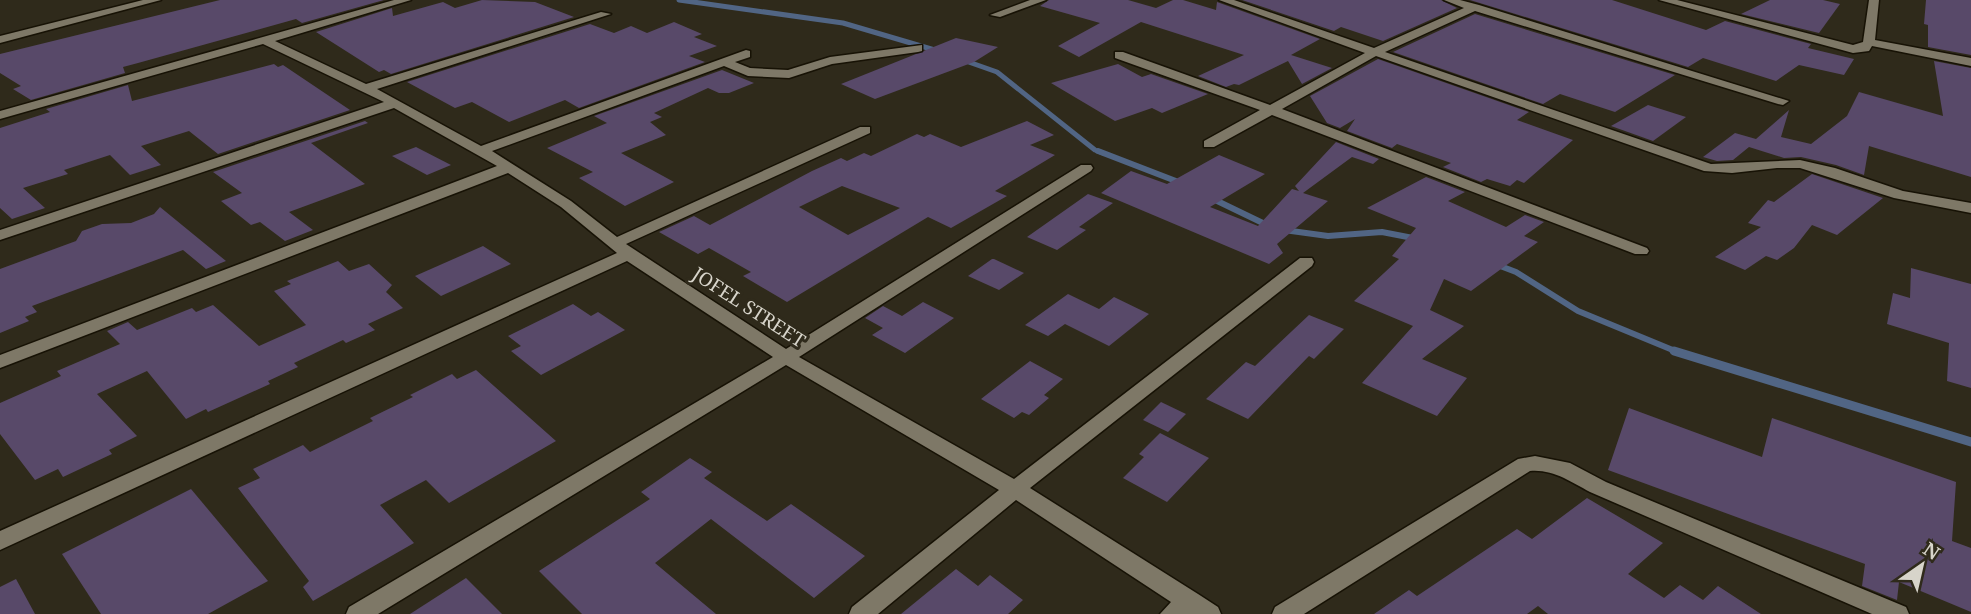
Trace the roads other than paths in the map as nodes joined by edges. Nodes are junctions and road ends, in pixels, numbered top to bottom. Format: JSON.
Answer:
{"nodes":[{"id":1,"x":156,"y":0,"type":"edge"},
{"id":2,"x":406,"y":0,"type":"edge"},
{"id":3,"x":1041,"y":0,"type":"edge"},
{"id":4,"x":1224,"y":0,"type":"edge"},
{"id":5,"x":1449,"y":0,"type":"edge"},
{"id":6,"x":1664,"y":0,"type":"edge"},
{"id":7,"x":1860,"y":0,"type":"edge"},
{"id":8,"x":1874,"y":2,"type":"edge"},
{"id":9,"x":1475,"y":8,"type":"junction"},
{"id":10,"x":604,"y":14,"type":"dead end"},
{"id":11,"x":996,"y":15,"type":"dead end"},
{"id":12,"x":0,"y":40,"type":"edge"},
{"id":13,"x":265,"y":41,"type":"junction"},
{"id":14,"x":1869,"y":42,"type":"junction"},
{"id":15,"x":918,"y":48,"type":"dead end"},
{"id":16,"x":1373,"y":53,"type":"junction"},
{"id":17,"x":746,"y":54,"type":"dead end"},
{"id":18,"x":1119,"y":55,"type":"dead end"},
{"id":19,"x":724,"y":62,"type":"junction"},
{"id":20,"x":1971,"y":62,"type":"edge"},
{"id":21,"x":365,"y":89,"type":"junction"},
{"id":22,"x":1783,"y":101,"type":"dead end"},
{"id":23,"x":395,"y":103,"type":"junction"},
{"id":24,"x":1272,"y":110,"type":"junction"},
{"id":25,"x":0,"y":115,"type":"edge"},
{"id":26,"x":865,"y":130,"type":"dead end"},
{"id":27,"x":1209,"y":144,"type":"dead end"},
{"id":28,"x":480,"y":151,"type":"junction"},
{"id":29,"x":509,"y":167,"type":"junction"},
{"id":30,"x":1086,"y":168,"type":"dead end"},
{"id":31,"x":1971,"y":208,"type":"edge"},
{"id":32,"x":0,"y":235,"type":"edge"},
{"id":33,"x":621,"y":249,"type":"junction"},
{"id":34,"x":1641,"y":251,"type":"dead end"},
{"id":35,"x":1306,"y":262,"type":"dead end"},
{"id":36,"x":786,"y":356,"type":"junction"},
{"id":37,"x":0,"y":362,"type":"edge"},
{"id":38,"x":1015,"y":489,"type":"junction"},
{"id":39,"x":0,"y":541,"type":"edge"},
{"id":40,"x":1190,"y":610,"type":"edge"},
{"id":41,"x":358,"y":614,"type":"edge"},
{"id":42,"x":861,"y":614,"type":"edge"},
{"id":43,"x":1284,"y":614,"type":"edge"},
{"id":44,"x":1897,"y":614,"type":"edge"}],
"edges":[{"from":1,"to":12,"type":"street"},
{"from":2,"to":13,"type":"street"},
{"from":3,"to":11,"type":"street"},
{"from":4,"to":16,"type":"street"},
{"from":5,"to":9,"type":"street"},
{"from":6,"to":14,"type":"street"},
{"from":7,"to":8,"type":"street"},
{"from":8,"to":14,"type":"street"},
{"from":9,"to":16,"type":"street"},
{"from":9,"to":22,"type":"street"},
{"from":10,"to":21,"type":"street"},
{"from":13,"to":21,"type":"street","name":"JOFEL STREET"},
{"from":13,"to":25,"type":"street"},
{"from":14,"to":20,"type":"street"},
{"from":15,"to":19,"type":"street"},
{"from":16,"to":24,"type":"street"},
{"from":16,"to":31,"type":"street"},
{"from":17,"to":19,"type":"street"},
{"from":18,"to":24,"type":"street"},
{"from":19,"to":28,"type":"street"},
{"from":21,"to":23,"type":"street","name":"JOFEL STREET"},
{"from":23,"to":28,"type":"street","name":"JOFEL STREET"},
{"from":23,"to":32,"type":"street"},
{"from":24,"to":27,"type":"street"},
{"from":24,"to":34,"type":"street"},
{"from":26,"to":33,"type":"street"},
{"from":28,"to":29,"type":"street","name":"JOFEL STREET"},
{"from":29,"to":33,"type":"street","name":"JOFEL STREET"},
{"from":29,"to":37,"type":"street"},
{"from":30,"to":36,"type":"street"},
{"from":33,"to":36,"type":"street","name":"JOFEL STREET"},
{"from":33,"to":39,"type":"street"},
{"from":35,"to":38,"type":"street"},
{"from":36,"to":38,"type":"street","name":"JOFEL STREET"},
{"from":36,"to":41,"type":"street"},
{"from":38,"to":40,"type":"street","name":"JOFEL STREET"},
{"from":38,"to":42,"type":"street"},
{"from":43,"to":44,"type":"street"}]}
